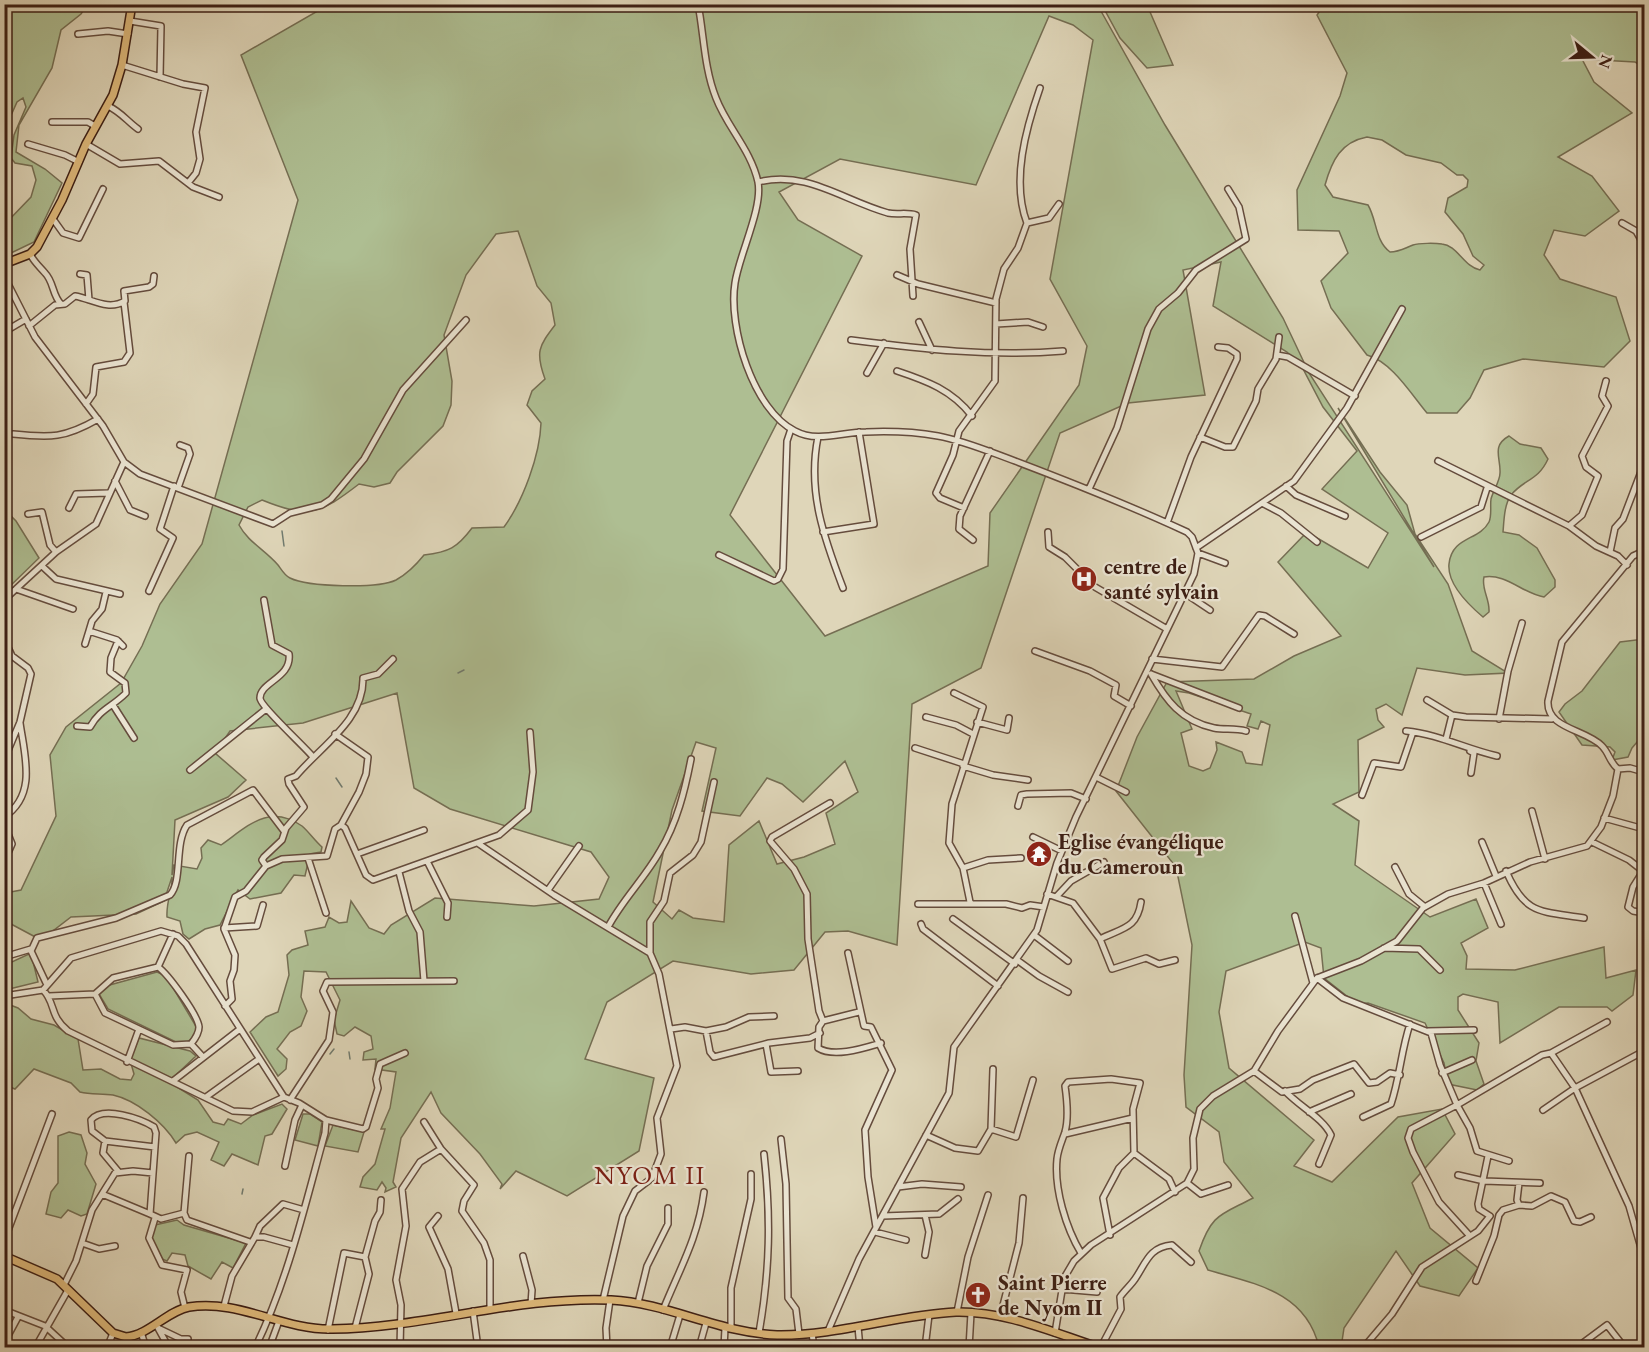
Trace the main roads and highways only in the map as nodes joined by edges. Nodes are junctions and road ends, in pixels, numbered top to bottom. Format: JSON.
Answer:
{"nodes":[{"id":1,"x":132,"y":4,"type":"edge"},
{"id":2,"x":4,"y":264,"type":"edge"},
{"id":3,"x":4,"y":1256,"type":"edge"},
{"id":4,"x":1089,"y":1346,"type":"edge"},
{"id":5,"x":1101,"y":1347,"type":"edge"}],
"edges":[{"from":1,"to":2,"type":"main road"},
{"from":3,"to":4,"type":"main road"},
{"from":4,"to":5,"type":"main road"}]}
